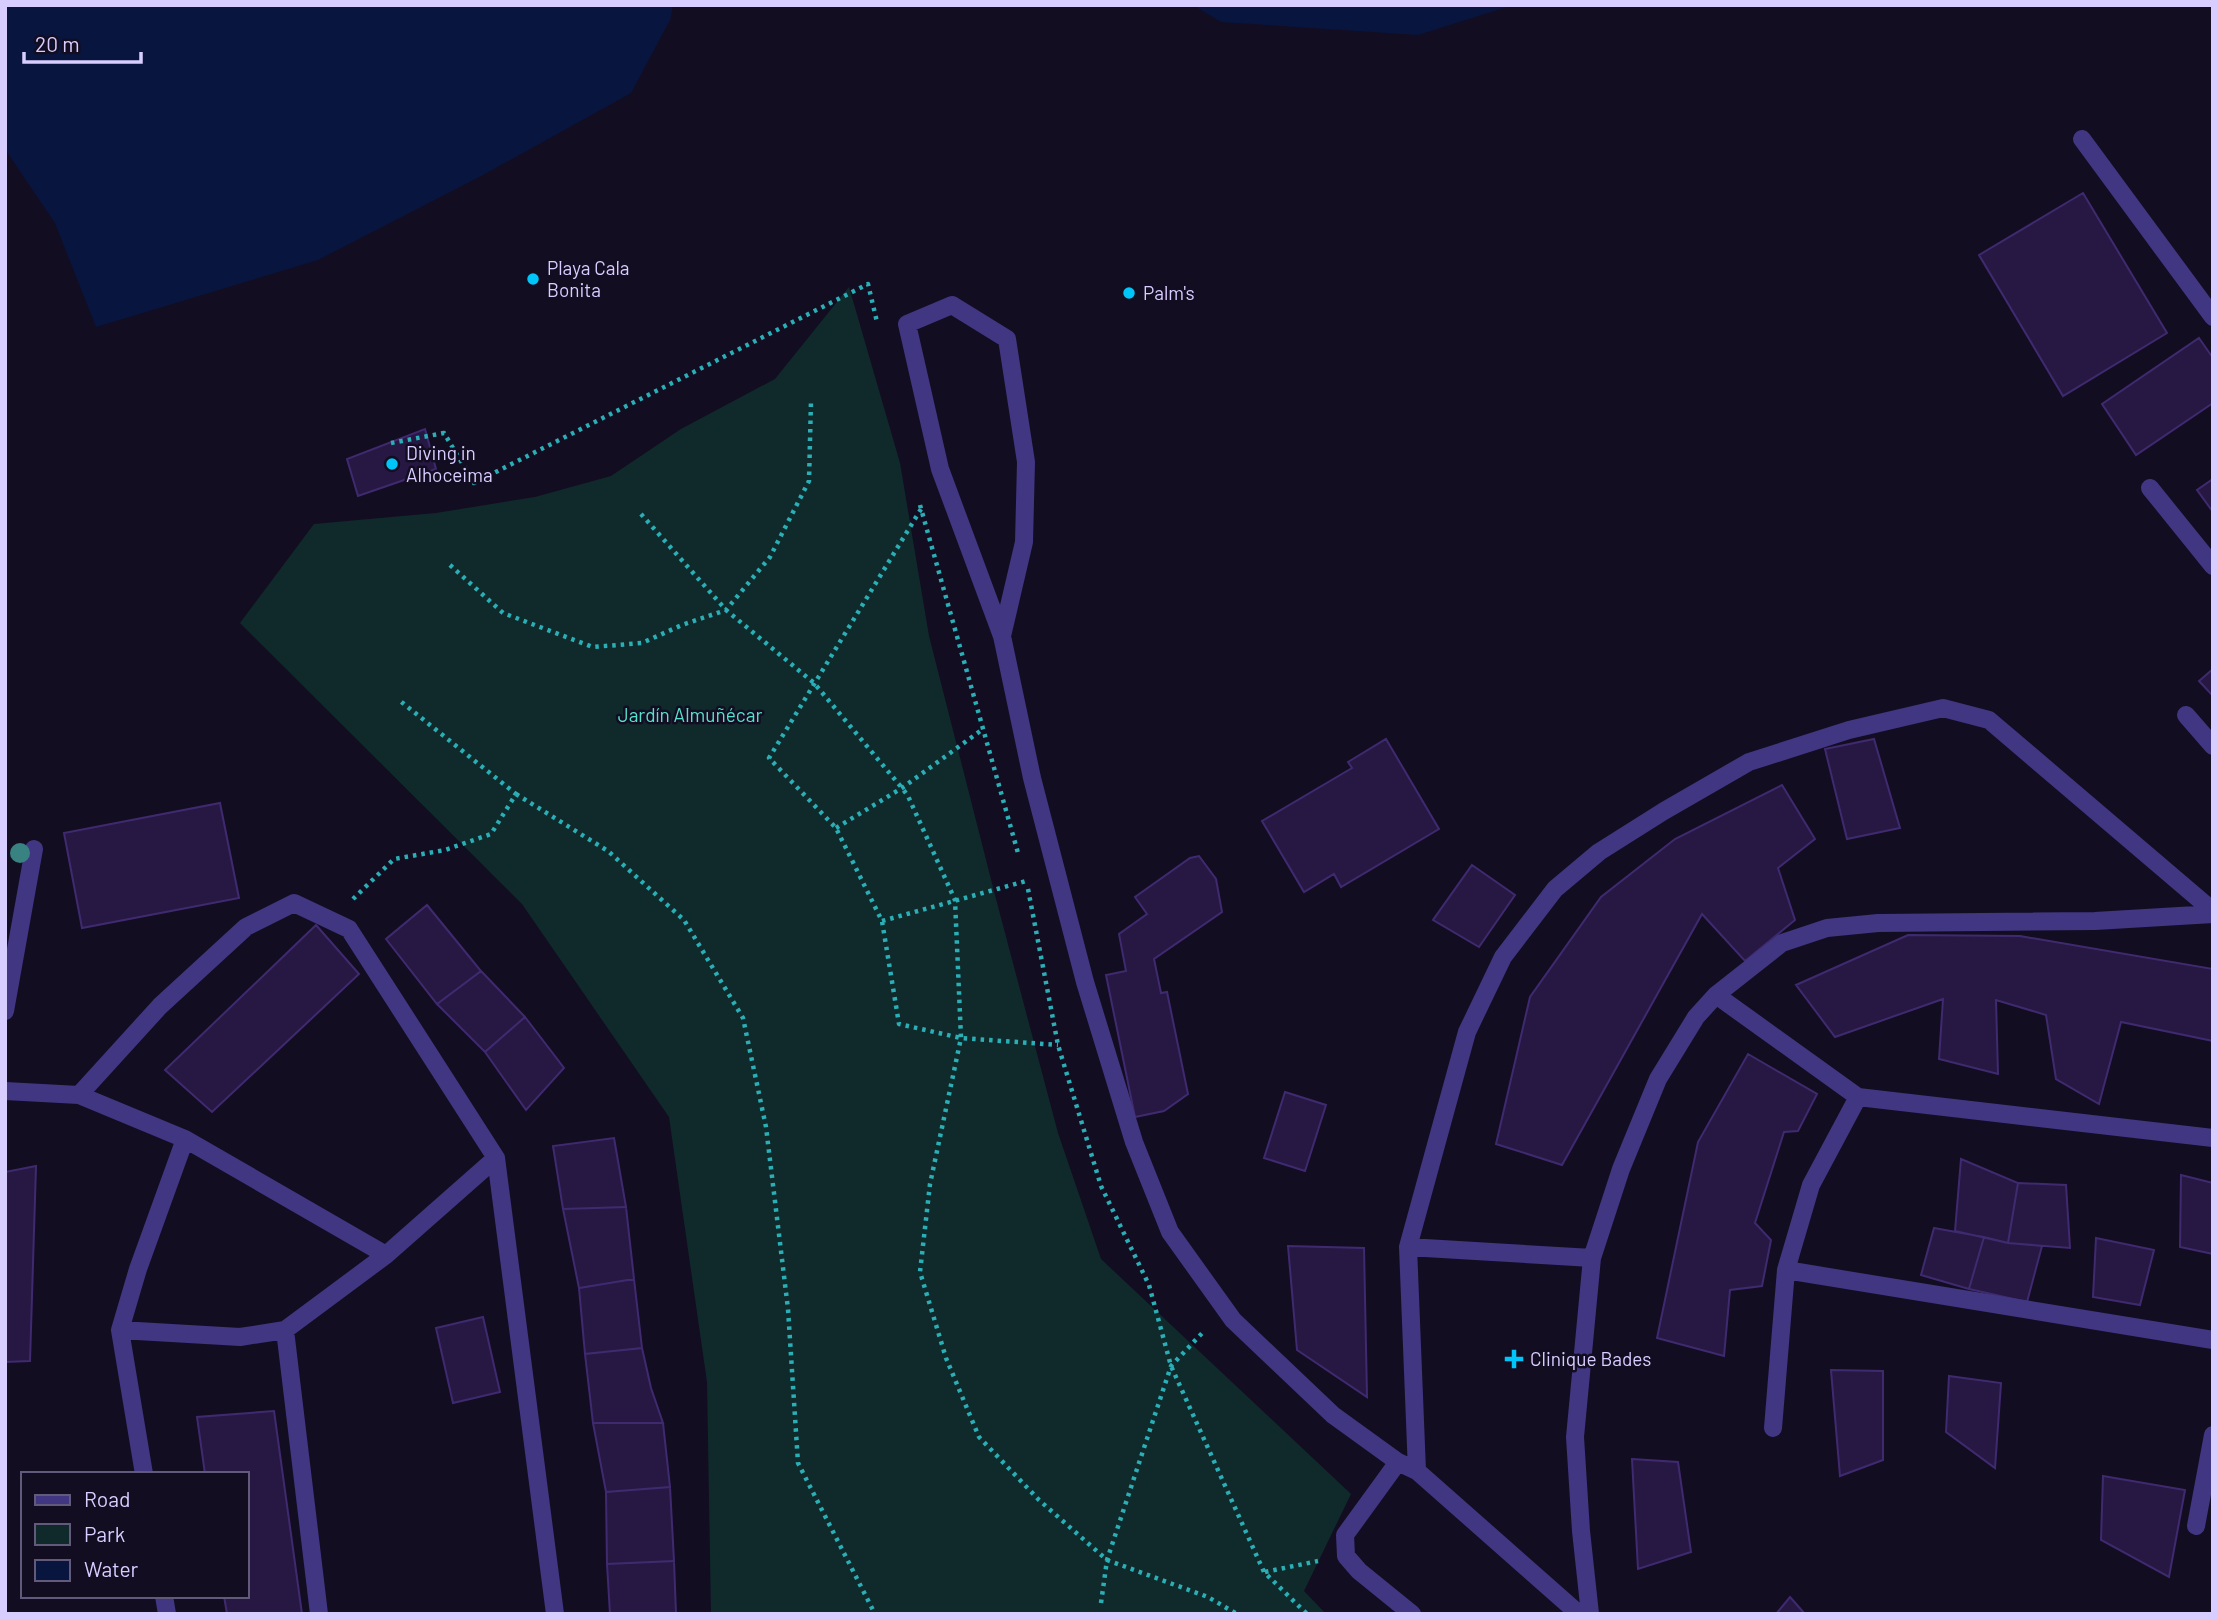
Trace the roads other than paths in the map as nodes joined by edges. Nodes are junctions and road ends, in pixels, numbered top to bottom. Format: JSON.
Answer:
{"nodes":[{"id":1,"x":2082,"y":139,"type":"dead end"},
{"id":2,"x":2213,"y":317,"type":"edge"},
{"id":3,"x":2150,"y":488,"type":"dead end"},
{"id":4,"x":2213,"y":566,"type":"edge"},
{"id":5,"x":1002,"y":636,"type":"junction"},
{"id":6,"x":2186,"y":715,"type":"dead end"},
{"id":7,"x":2213,"y":746,"type":"edge"},
{"id":8,"x":34,"y":849,"type":"dead end"},
{"id":9,"x":2213,"y":912,"type":"edge"},
{"id":10,"x":1716,"y":995,"type":"junction"},
{"id":11,"x":5,"y":1012,"type":"edge"},
{"id":12,"x":5,"y":1091,"type":"edge"},
{"id":13,"x":79,"y":1095,"type":"junction"},
{"id":14,"x":1858,"y":1097,"type":"junction"},
{"id":15,"x":2213,"y":1138,"type":"edge"},
{"id":16,"x":185,"y":1139,"type":"junction"},
{"id":17,"x":496,"y":1158,"type":"junction"},
{"id":18,"x":1408,"y":1247,"type":"junction"},
{"id":19,"x":386,"y":1255,"type":"junction"},
{"id":20,"x":1592,"y":1258,"type":"junction"},
{"id":21,"x":1786,"y":1270,"type":"junction"},
{"id":22,"x":120,"y":1330,"type":"junction"},
{"id":23,"x":285,"y":1330,"type":"junction"},
{"id":24,"x":2213,"y":1340,"type":"edge"},
{"id":25,"x":1773,"y":1428,"type":"dead end"},
{"id":26,"x":2213,"y":1435,"type":"edge"},
{"id":27,"x":1398,"y":1462,"type":"junction"},
{"id":28,"x":1417,"y":1471,"type":"junction"},
{"id":29,"x":144,"y":1472,"type":"edge"},
{"id":30,"x":2196,"y":1526,"type":"dead end"},
{"id":31,"x":319,"y":1614,"type":"edge"},
{"id":32,"x":555,"y":1614,"type":"edge"},
{"id":33,"x":1412,"y":1614,"type":"edge"},
{"id":34,"x":1579,"y":1614,"type":"edge"},
{"id":35,"x":1590,"y":1614,"type":"edge"}],
"edges":[{"from":1,"to":2,"type":"street"},
{"from":3,"to":4,"type":"street"},
{"from":5,"to":5,"type":"street"},
{"from":5,"to":27,"type":"street"},
{"from":6,"to":7,"type":"street"},
{"from":8,"to":11,"type":"street"},
{"from":9,"to":10,"type":"street"},
{"from":9,"to":18,"type":"street"},
{"from":10,"to":14,"type":"street"},
{"from":10,"to":20,"type":"street"},
{"from":12,"to":13,"type":"street"},
{"from":13,"to":16,"type":"street"},
{"from":13,"to":17,"type":"street"},
{"from":14,"to":15,"type":"street"},
{"from":14,"to":21,"type":"street"},
{"from":16,"to":19,"type":"street"},
{"from":16,"to":22,"type":"street"},
{"from":17,"to":19,"type":"street"},
{"from":17,"to":32,"type":"street"},
{"from":18,"to":20,"type":"street"},
{"from":18,"to":28,"type":"street"},
{"from":19,"to":23,"type":"street"},
{"from":20,"to":35,"type":"street"},
{"from":21,"to":24,"type":"street"},
{"from":21,"to":25,"type":"street"},
{"from":22,"to":23,"type":"street"},
{"from":22,"to":29,"type":"street"},
{"from":23,"to":31,"type":"street"},
{"from":26,"to":30,"type":"street"},
{"from":27,"to":28,"type":"street"},
{"from":27,"to":33,"type":"street"},
{"from":28,"to":34,"type":"street"}]}
